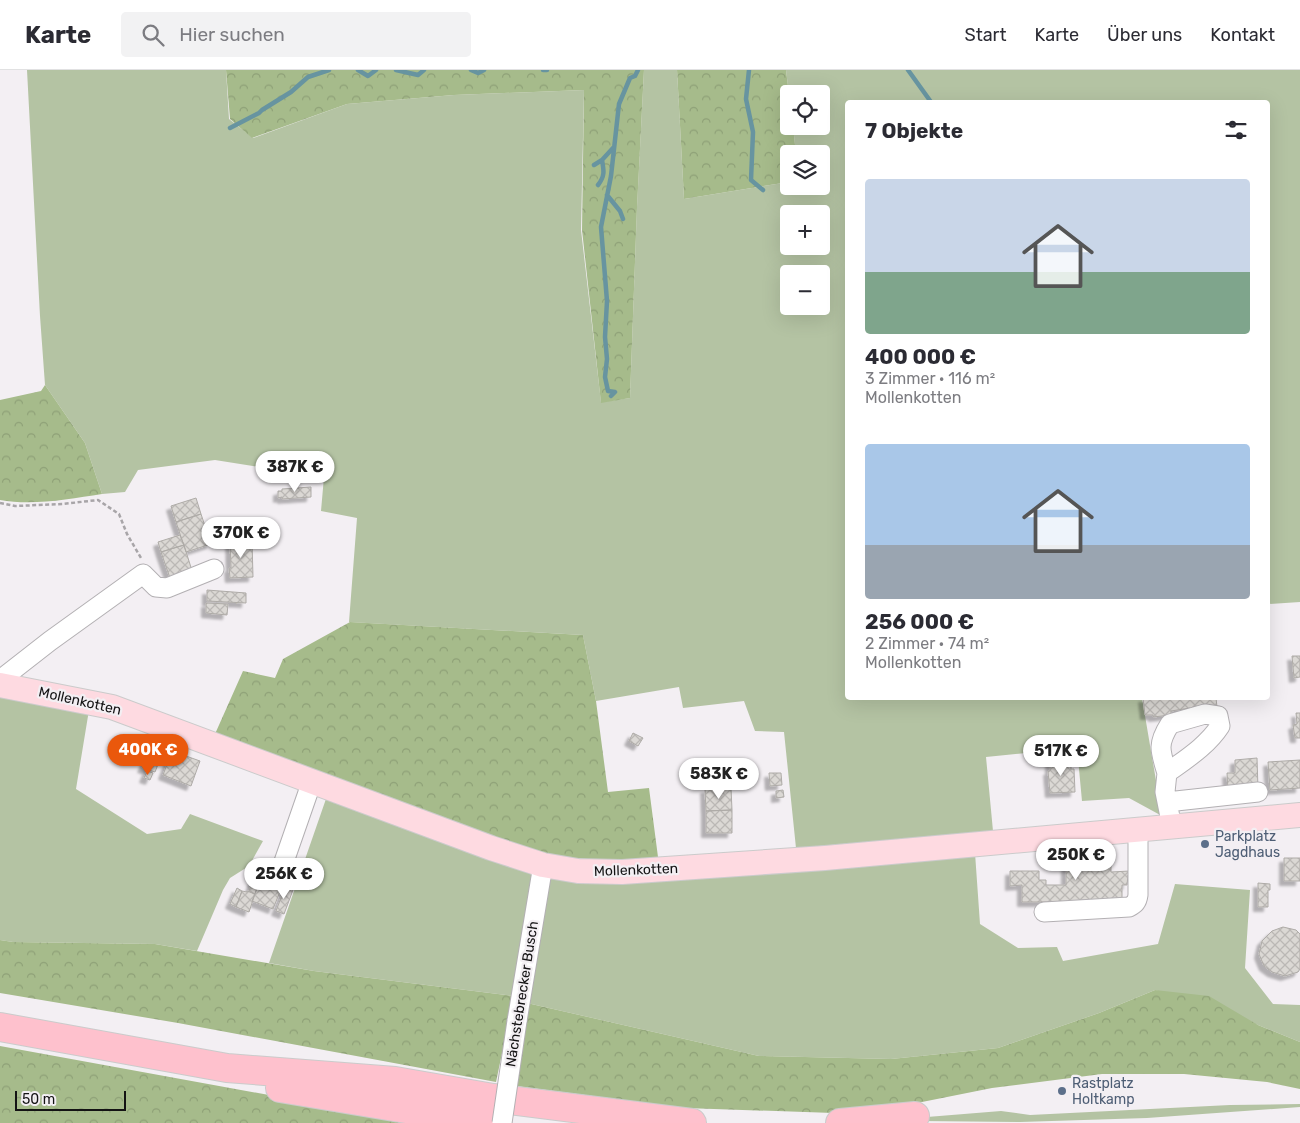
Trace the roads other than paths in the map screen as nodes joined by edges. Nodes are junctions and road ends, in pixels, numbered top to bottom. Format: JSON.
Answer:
{"nodes":[{"id":1,"x":214,"y":569,"type":"dead end"},
{"id":2,"x":0,"y":680,"type":"edge"},
{"id":3,"x":0,"y":685,"type":"edge"},
{"id":4,"x":1167,"y":773,"type":"dead end"},
{"id":5,"x":312,"y":781,"type":"junction"},
{"id":6,"x":1258,"y":792,"type":"dead end"},
{"id":7,"x":1167,"y":802,"type":"junction"},
{"id":8,"x":1300,"y":815,"type":"edge"},
{"id":9,"x":1172,"y":827,"type":"junction"},
{"id":10,"x":1138,"y":830,"type":"junction"},
{"id":11,"x":543,"y":865,"type":"junction"},
{"id":12,"x":279,"y":876,"type":"dead end"},
{"id":13,"x":1044,"y":912,"type":"dead end"},
{"id":14,"x":0,"y":1027,"type":"edge"},
{"id":15,"x":0,"y":1041,"type":"edge"},
{"id":16,"x":915,"y":1116,"type":"dead end"},
{"id":17,"x":491,"y":1123,"type":"edge"},
{"id":18,"x":502,"y":1123,"type":"edge"},
{"id":19,"x":692,"y":1123,"type":"edge"},
{"id":20,"x":840,"y":1123,"type":"edge"}],
"edges":[{"from":1,"to":2,"type":"street"},
{"from":3,"to":5,"type":"main road","name":"Mollenkotten"},
{"from":4,"to":7,"type":"street"},
{"from":5,"to":11,"type":"main road","name":"Mollenkotten"},
{"from":5,"to":12,"type":"street"},
{"from":6,"to":7,"type":"street"},
{"from":7,"to":9,"type":"street"},
{"from":8,"to":9,"type":"main road","name":"Mollenkotten"},
{"from":9,"to":10,"type":"main road","name":"Mollenkotten"},
{"from":10,"to":11,"type":"main road","name":"Mollenkotten"},
{"from":10,"to":13,"type":"street"},
{"from":11,"to":18,"type":"street","name":"Nächstebrecker Busch","bridge":true},
{"from":14,"to":19,"type":"highway"},
{"from":15,"to":17,"type":"highway"},
{"from":16,"to":20,"type":"highway"}]}
